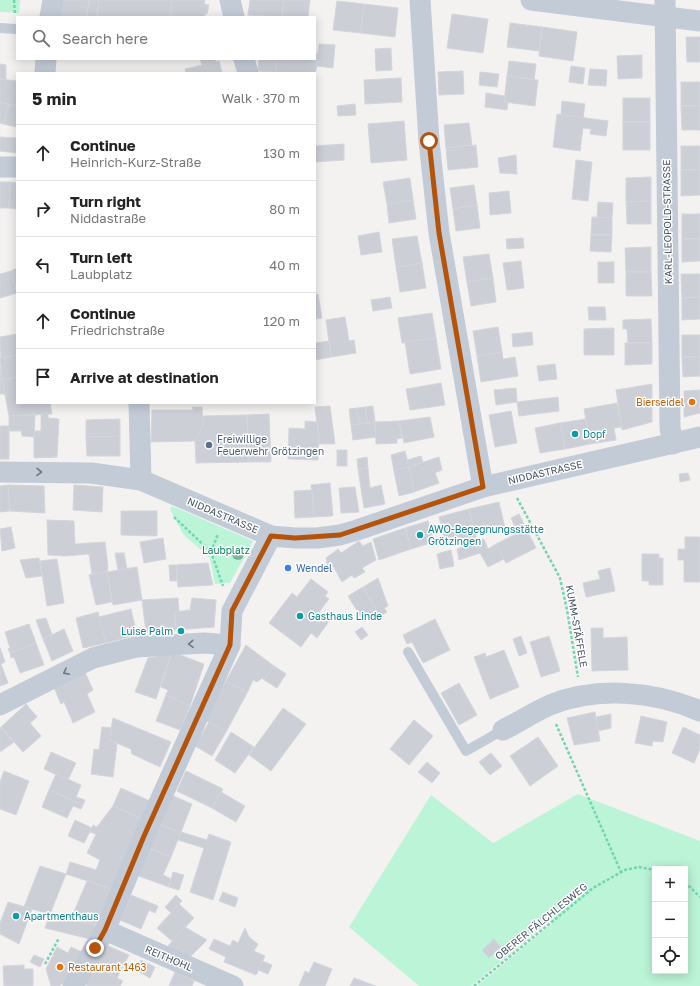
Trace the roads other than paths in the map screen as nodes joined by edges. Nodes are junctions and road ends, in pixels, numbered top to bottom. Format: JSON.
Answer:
{"nodes":[{"id":1,"x":53,"y":0,"type":"edge"},
{"id":2,"x":230,"y":0,"type":"edge"},
{"id":3,"x":420,"y":0,"type":"edge"},
{"id":4,"x":531,"y":0,"type":"edge"},
{"id":5,"x":665,"y":8,"type":"edge"},
{"id":6,"x":50,"y":16,"type":"edge"},
{"id":7,"x":234,"y":16,"type":"edge"},
{"id":8,"x":700,"y":21,"type":"edge"},
{"id":9,"x":0,"y":28,"type":"edge"},
{"id":10,"x":16,"y":29,"type":"edge"},
{"id":11,"x":46,"y":60,"type":"edge"},
{"id":12,"x":244,"y":60,"type":"edge"},
{"id":13,"x":44,"y":72,"type":"edge"},
{"id":14,"x":248,"y":72,"type":"edge"},
{"id":15,"x":0,"y":167,"type":"edge"},
{"id":16,"x":16,"y":167,"type":"edge"},
{"id":17,"x":139,"y":404,"type":"edge"},
{"id":18,"x":700,"y":437,"type":"edge"},
{"id":19,"x":673,"y":444,"type":"junction"},
{"id":20,"x":0,"y":472,"type":"edge"},
{"id":21,"x":141,"y":480,"type":"junction"},
{"id":22,"x":483,"y":487,"type":"junction"},
{"id":23,"x":271,"y":536,"type":"junction"},
{"id":24,"x":230,"y":645,"type":"junction"},
{"id":25,"x":408,"y":652,"type":"dead end"},
{"id":26,"x":0,"y":705,"type":"edge"},
{"id":27,"x":700,"y":711,"type":"edge"},
{"id":28,"x":503,"y":730,"type":"joint"},
{"id":29,"x":105,"y":930,"type":"junction"},
{"id":30,"x":73,"y":986,"type":"edge"},
{"id":31,"x":233,"y":986,"type":"edge"}],
"edges":[{"from":1,"to":6,"type":"street"},
{"from":2,"to":7,"type":"street"},
{"from":3,"to":22,"type":"street"},
{"from":4,"to":5,"type":"street"},
{"from":5,"to":8,"type":"street"},
{"from":5,"to":19,"type":"street","name":"KARL-LEOPOLD-STRASSE"},
{"from":9,"to":10,"type":"lane"},
{"from":11,"to":13,"type":"street"},
{"from":12,"to":14,"type":"street"},
{"from":15,"to":16,"type":"street"},
{"from":17,"to":21,"type":"street"},
{"from":18,"to":19,"type":"street","name":"NIDDASTRASSE"},
{"from":19,"to":22,"type":"street","name":"NIDDASTRASSE"},
{"from":20,"to":21,"type":"street","name":"NIDDASTRASSE","one_way":true},
{"from":21,"to":23,"type":"street","name":"NIDDASTRASSE"},
{"from":22,"to":23,"type":"street","name":"NIDDASTRASSE"},
{"from":23,"to":24,"type":"street"},
{"from":24,"to":26,"type":"street","one_way":true},
{"from":24,"to":29,"type":"street"},
{"from":25,"to":28,"type":"lane"},
{"from":27,"to":28,"type":"street"},
{"from":29,"to":30,"type":"street"},
{"from":29,"to":31,"type":"street","name":"REITHOHL"}]}
